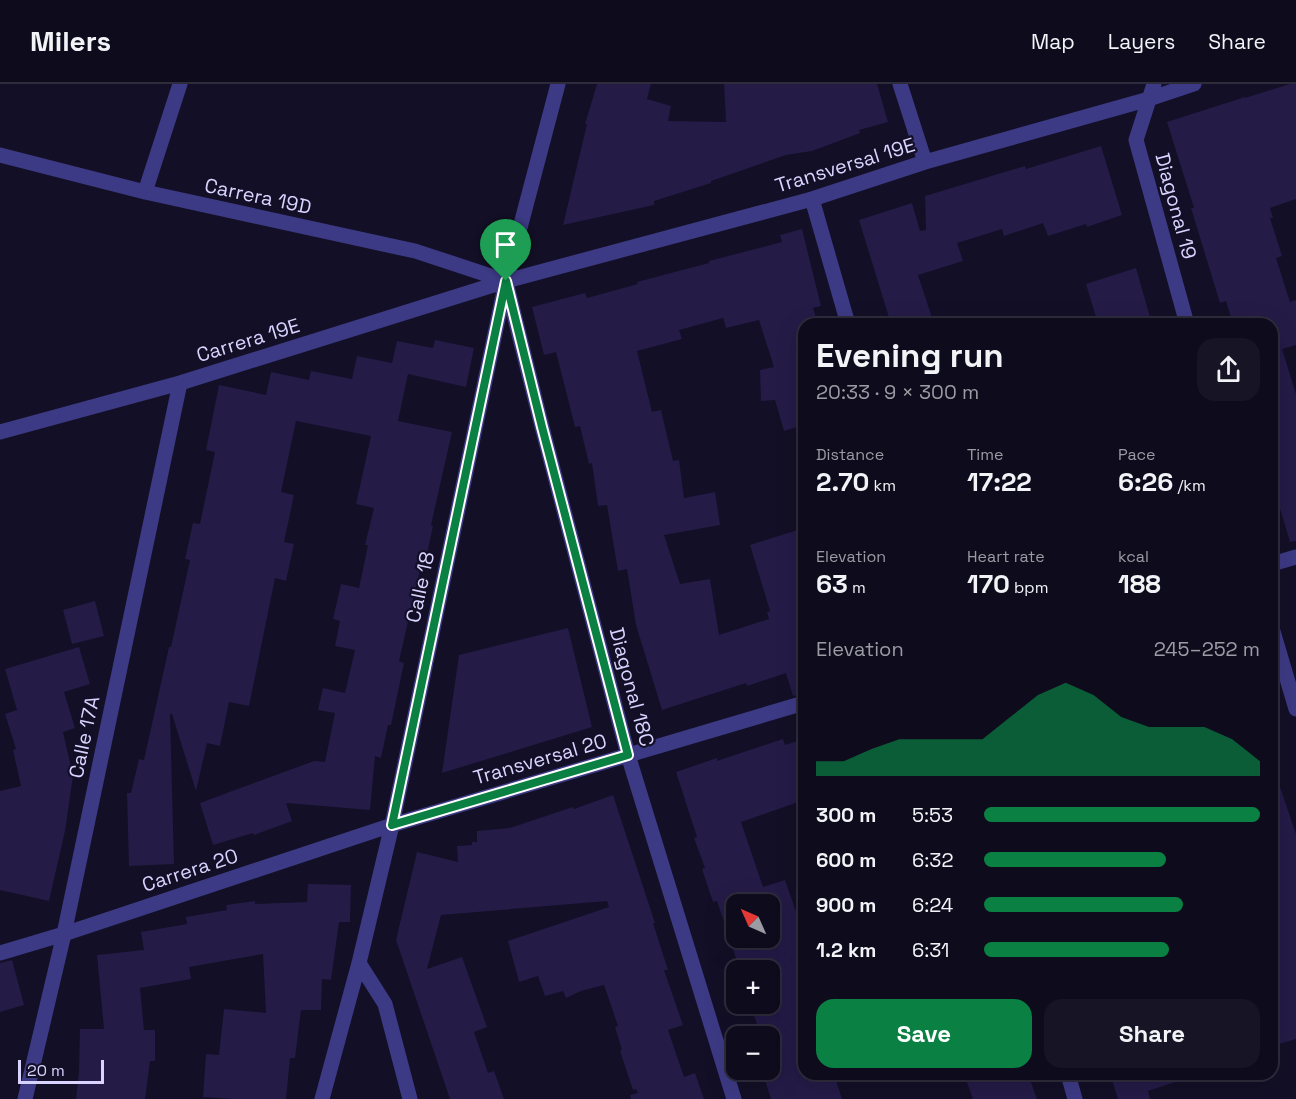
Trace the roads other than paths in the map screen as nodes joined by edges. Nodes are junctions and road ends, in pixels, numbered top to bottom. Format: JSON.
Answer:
{"nodes":[{"id":1,"x":180,"y":84,"type":"edge"},
{"id":2,"x":558,"y":84,"type":"edge"},
{"id":3,"x":900,"y":84,"type":"edge"},
{"id":4,"x":1194,"y":84,"type":"edge"},
{"id":5,"x":1151,"y":91,"type":"edge"},
{"id":6,"x":0,"y":155,"type":"edge"},
{"id":7,"x":925,"y":162,"type":"junction"},
{"id":8,"x":145,"y":192,"type":"junction"},
{"id":9,"x":812,"y":199,"type":"junction"},
{"id":10,"x":506,"y":281,"type":"junction"},
{"id":11,"x":846,"y":318,"type":"edge"},
{"id":12,"x":1185,"y":318,"type":"edge"},
{"id":13,"x":180,"y":383,"type":"junction"},
{"id":14,"x":0,"y":432,"type":"edge"},
{"id":15,"x":1296,"y":557,"type":"edge"},
{"id":16,"x":1278,"y":562,"type":"edge"},
{"id":17,"x":1278,"y":648,"type":"edge"},
{"id":18,"x":798,"y":705,"type":"edge"},
{"id":19,"x":1296,"y":710,"type":"edge"},
{"id":20,"x":628,"y":755,"type":"junction"},
{"id":21,"x":392,"y":825,"type":"junction"},
{"id":22,"x":64,"y":934,"type":"junction"},
{"id":23,"x":0,"y":953,"type":"edge"},
{"id":24,"x":359,"y":963,"type":"junction"},
{"id":25,"x":1070,"y":1080,"type":"edge"},
{"id":26,"x":25,"y":1099,"type":"edge"},
{"id":27,"x":322,"y":1099,"type":"edge"},
{"id":28,"x":410,"y":1099,"type":"edge"},
{"id":29,"x":734,"y":1099,"type":"edge"},
{"id":30,"x":1075,"y":1099,"type":"edge"}],
"edges":[{"from":1,"to":8,"type":"street"},
{"from":2,"to":10,"type":"street","name":"Calle 18"},
{"from":3,"to":7,"type":"street"},
{"from":4,"to":5,"type":"street","name":"Transversal 19E"},
{"from":5,"to":7,"type":"street","name":"Transversal 19E"},
{"from":5,"to":12,"type":"street","name":"Diagonal 19"},
{"from":6,"to":8,"type":"street","name":"Carrera 19D"},
{"from":7,"to":9,"type":"street","name":"Transversal 19E"},
{"from":8,"to":10,"type":"street","name":"Carrera 19D"},
{"from":9,"to":10,"type":"street","name":"Transversal 19E"},
{"from":9,"to":11,"type":"street"},
{"from":10,"to":13,"type":"street","name":"Carrera 19E"},
{"from":10,"to":20,"type":"street","name":"Diagonal 18C"},
{"from":10,"to":21,"type":"street","name":"Calle 18"},
{"from":13,"to":14,"type":"street","name":"Carrera 19E"},
{"from":13,"to":22,"type":"street","name":"Calle 17A"},
{"from":15,"to":16,"type":"street"},
{"from":17,"to":19,"type":"street"},
{"from":18,"to":20,"type":"street","name":"Transversal 20"},
{"from":20,"to":21,"type":"street","name":"Transversal 20"},
{"from":20,"to":29,"type":"street","name":"Diagonal 18C"},
{"from":21,"to":22,"type":"street","name":"Carrera 20"},
{"from":21,"to":24,"type":"street","name":"Calle 18"},
{"from":22,"to":23,"type":"street","name":"Carrera 20"},
{"from":22,"to":26,"type":"street","name":"Calle 17A"},
{"from":24,"to":27,"type":"street","name":"Calle 18"},
{"from":24,"to":28,"type":"street"},
{"from":25,"to":30,"type":"street"}]}
